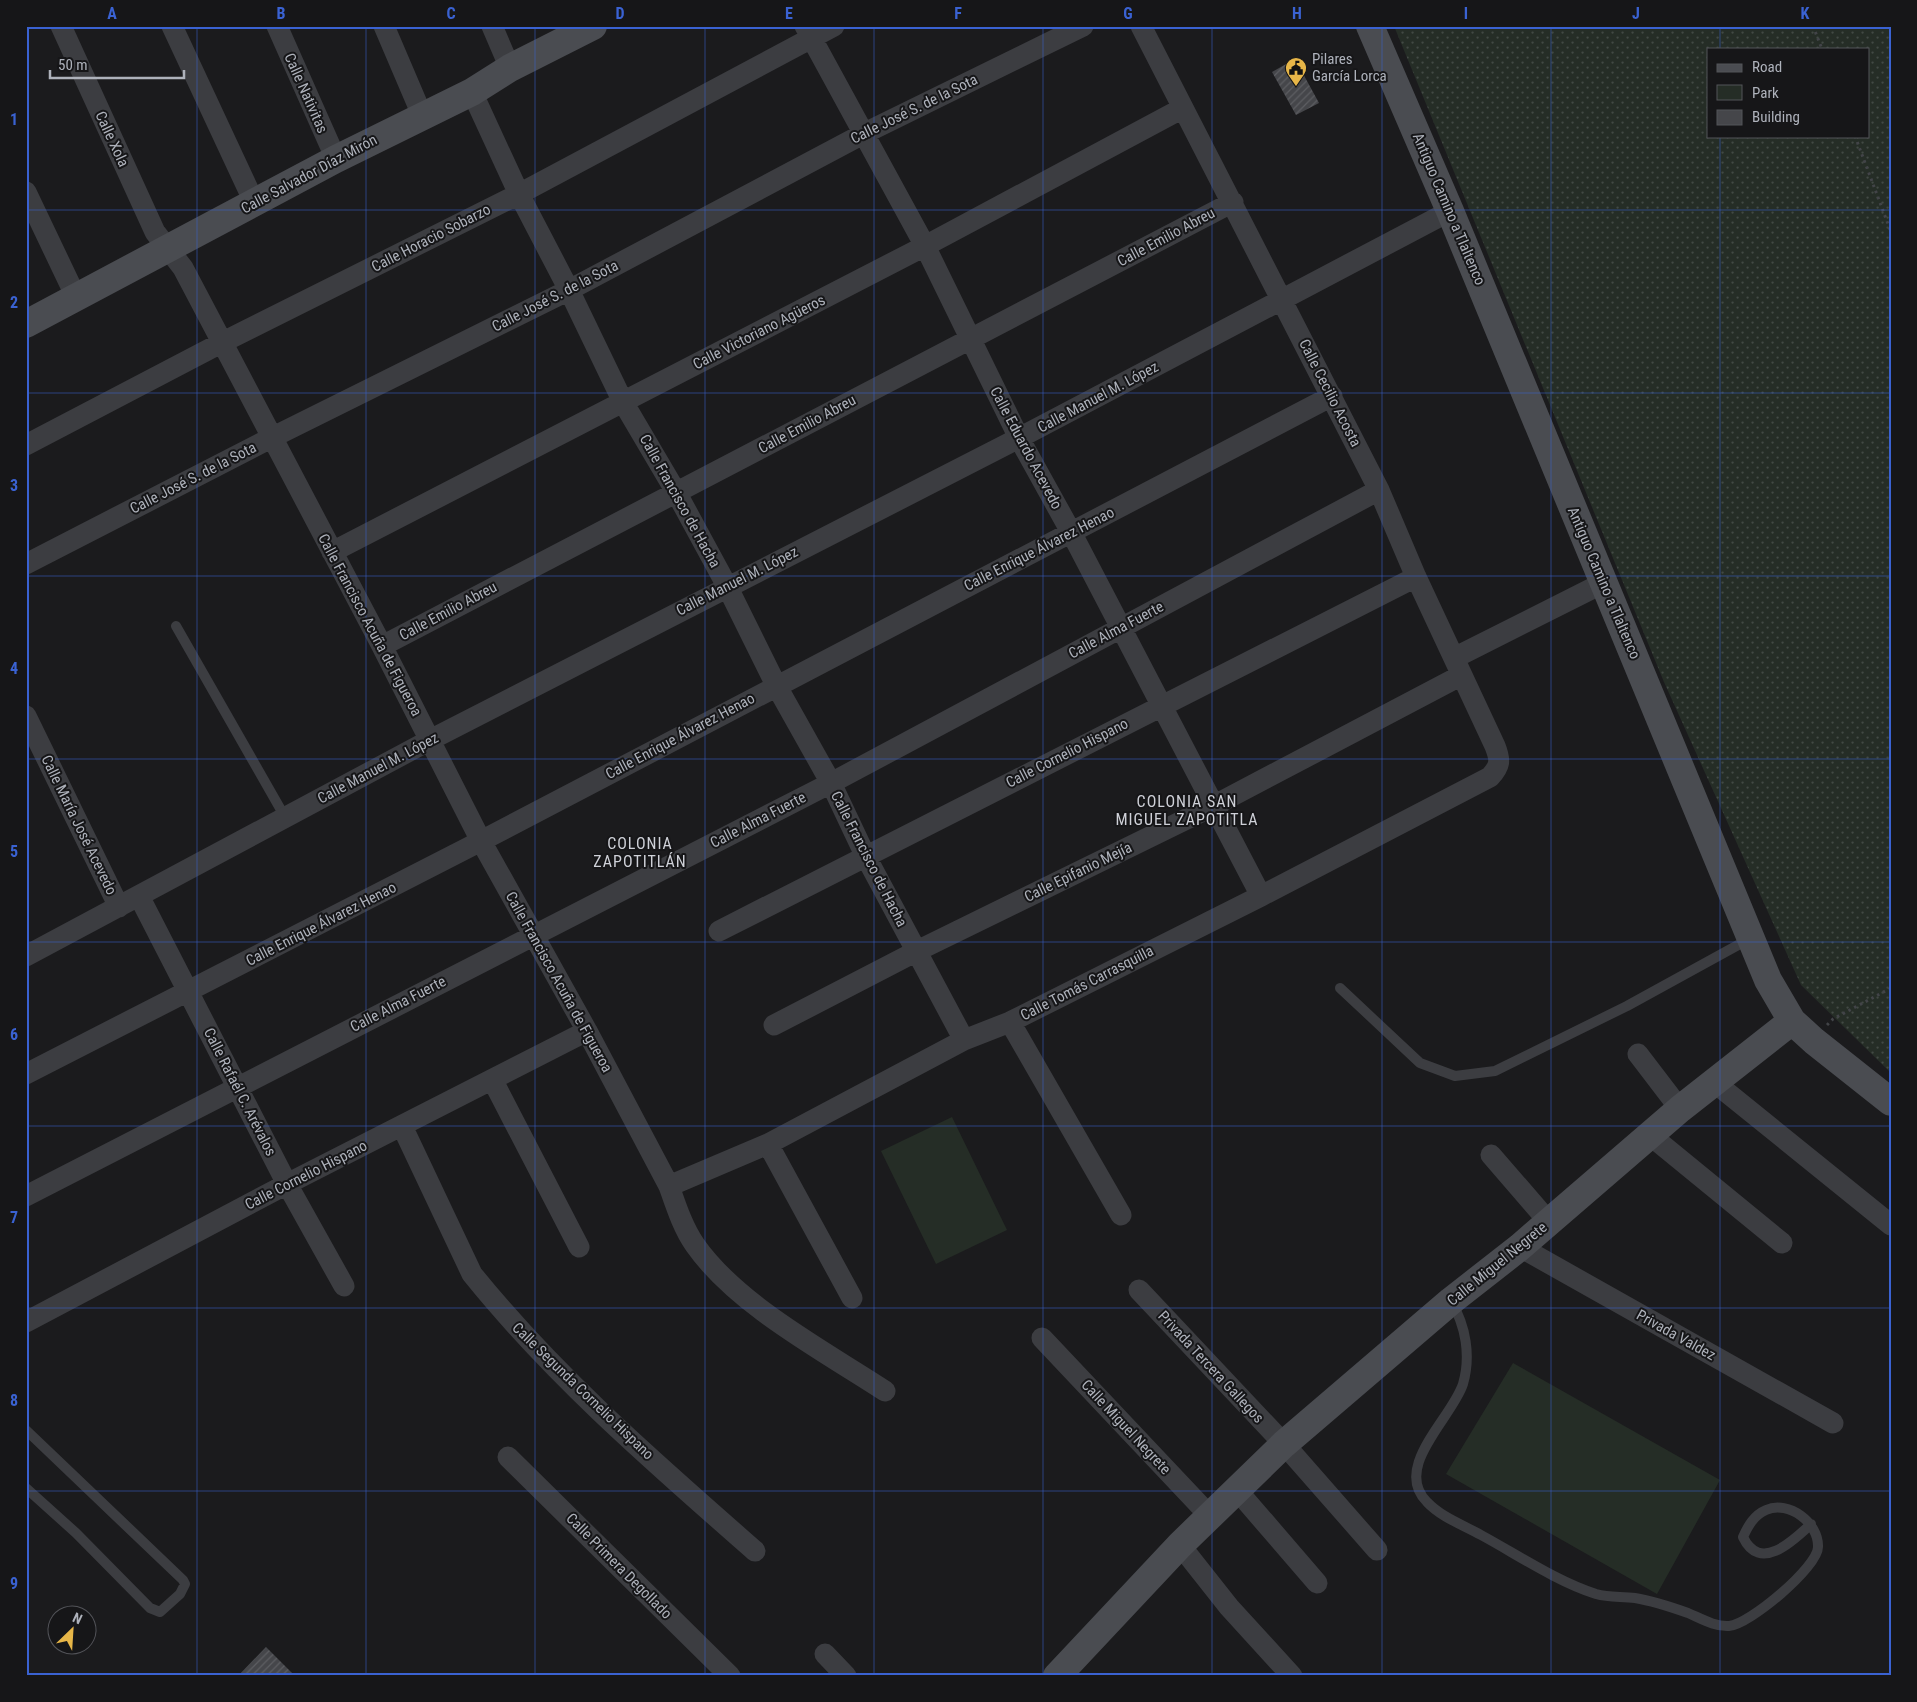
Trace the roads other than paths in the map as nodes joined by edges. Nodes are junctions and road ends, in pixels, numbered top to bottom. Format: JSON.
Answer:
{"nodes":[{"id":1,"x":61,"y":26,"type":"edge"},
{"id":2,"x":172,"y":26,"type":"edge"},
{"id":3,"x":277,"y":26,"type":"edge"},
{"id":4,"x":384,"y":26,"type":"edge"},
{"id":5,"x":492,"y":26,"type":"edge"},
{"id":6,"x":593,"y":26,"type":"edge"},
{"id":7,"x":834,"y":26,"type":"edge"},
{"id":8,"x":1083,"y":26,"type":"edge"},
{"id":9,"x":1141,"y":26,"type":"edge"},
{"id":10,"x":1370,"y":26,"type":"edge"},
{"id":11,"x":808,"y":32,"type":"edge"},
{"id":12,"x":510,"y":68,"type":"junction"},
{"id":13,"x":472,"y":92,"type":"junction"},
{"id":14,"x":1183,"y":108,"type":"junction"},
{"id":15,"x":422,"y":115,"type":"junction"},
{"id":16,"x":863,"y":134,"type":"junction"},
{"id":17,"x":336,"y":159,"type":"junction"},
{"id":18,"x":26,"y":192,"type":"edge"},
{"id":19,"x":519,"y":194,"type":"junction"},
{"id":20,"x":1233,"y":202,"type":"junction"},
{"id":21,"x":255,"y":204,"type":"junction"},
{"id":22,"x":1450,"y":211,"type":"junction"},
{"id":23,"x":925,"y":246,"type":"junction"},
{"id":24,"x":168,"y":249,"type":"junction"},
{"id":25,"x":569,"y":290,"type":"junction"},
{"id":26,"x":76,"y":297,"type":"junction"},
{"id":27,"x":1282,"y":299,"type":"junction"},
{"id":28,"x":26,"y":324,"type":"edge"},
{"id":29,"x":969,"y":339,"type":"junction"},
{"id":30,"x":221,"y":343,"type":"junction"},
{"id":31,"x":1332,"y":396,"type":"junction"},
{"id":32,"x":624,"y":402,"type":"junction"},
{"id":33,"x":271,"y":438,"type":"junction"},
{"id":34,"x":1019,"y":438,"type":"junction"},
{"id":35,"x":26,"y":445,"type":"edge"},
{"id":36,"x":1379,"y":490,"type":"junction"},
{"id":37,"x":676,"y":492,"type":"junction"},
{"id":38,"x":1071,"y":532,"type":"junction"},
{"id":39,"x":332,"y":552,"type":"junction"},
{"id":40,"x":26,"y":564,"type":"edge"},
{"id":41,"x":1416,"y":577,"type":"junction"},
{"id":42,"x":1603,"y":583,"type":"junction"},
{"id":43,"x":727,"y":586,"type":"junction"},
{"id":44,"x":176,"y":626,"type":"dead end"},
{"id":45,"x":1120,"y":628,"type":"junction"},
{"id":46,"x":382,"y":646,"type":"junction"},
{"id":47,"x":1457,"y":667,"type":"junction"},
{"id":48,"x":776,"y":685,"type":"junction"},
{"id":49,"x":1160,"y":706,"type":"junction"},
{"id":50,"x":26,"y":716,"type":"edge"},
{"id":51,"x":430,"y":740,"type":"junction"},
{"id":52,"x":1499,"y":768,"type":"joint"},
{"id":53,"x":831,"y":783,"type":"junction"},
{"id":54,"x":1213,"y":806,"type":"junction"},
{"id":55,"x":285,"y":817,"type":"junction"},
{"id":56,"x":481,"y":841,"type":"junction"},
{"id":57,"x":865,"y":856,"type":"junction"},
{"id":58,"x":139,"y":896,"type":"junction"},
{"id":59,"x":1261,"y":896,"type":"junction"},
{"id":60,"x":119,"y":907,"type":"junction"},
{"id":61,"x":719,"y":931,"type":"dead end"},
{"id":62,"x":532,"y":934,"type":"junction"},
{"id":63,"x":1750,"y":938,"type":"junction"},
{"id":64,"x":917,"y":951,"type":"junction"},
{"id":65,"x":26,"y":956,"type":"edge"},
{"id":66,"x":1340,"y":988,"type":"dead end"},
{"id":67,"x":189,"y":992,"type":"junction"},
{"id":68,"x":1792,"y":1021,"type":"junction"},
{"id":69,"x":1010,"y":1022,"type":"junction"},
{"id":70,"x":774,"y":1025,"type":"dead end"},
{"id":71,"x":587,"y":1031,"type":"junction"},
{"id":72,"x":964,"y":1040,"type":"junction"},
{"id":73,"x":1638,"y":1054,"type":"dead end"},
{"id":74,"x":26,"y":1074,"type":"edge"},
{"id":75,"x":493,"y":1082,"type":"junction"},
{"id":76,"x":1714,"y":1082,"type":"junction"},
{"id":77,"x":236,"y":1087,"type":"junction"},
{"id":78,"x":1891,"y":1102,"type":"edge"},
{"id":79,"x":1680,"y":1109,"type":"junction"},
{"id":80,"x":402,"y":1126,"type":"junction"},
{"id":81,"x":1650,"y":1135,"type":"junction"},
{"id":82,"x":768,"y":1144,"type":"junction"},
{"id":83,"x":1491,"y":1155,"type":"dead end"},
{"id":84,"x":287,"y":1184,"type":"junction"},
{"id":85,"x":669,"y":1186,"type":"junction"},
{"id":86,"x":26,"y":1196,"type":"edge"},
{"id":87,"x":1121,"y":1215,"type":"dead end"},
{"id":88,"x":1548,"y":1222,"type":"junction"},
{"id":89,"x":1891,"y":1225,"type":"edge"},
{"id":90,"x":1782,"y":1243,"type":"dead end"},
{"id":91,"x":579,"y":1247,"type":"dead end"},
{"id":92,"x":1520,"y":1247,"type":"junction"},
{"id":93,"x":344,"y":1286,"type":"dead end"},
{"id":94,"x":1139,"y":1290,"type":"dead end"},
{"id":95,"x":852,"y":1298,"type":"dead end"},
{"id":96,"x":1451,"y":1301,"type":"junction"},
{"id":97,"x":26,"y":1322,"type":"edge"},
{"id":98,"x":1042,"y":1338,"type":"dead end"},
{"id":99,"x":885,"y":1391,"type":"dead end"},
{"id":100,"x":1833,"y":1423,"type":"dead end"},
{"id":101,"x":26,"y":1430,"type":"edge"},
{"id":102,"x":1284,"y":1444,"type":"junction"},
{"id":103,"x":508,"y":1456,"type":"dead end"},
{"id":104,"x":26,"y":1488,"type":"edge"},
{"id":105,"x":1236,"y":1490,"type":"junction"},
{"id":106,"x":1209,"y":1515,"type":"junction"},
{"id":107,"x":1811,"y":1524,"type":"junction"},
{"id":108,"x":1180,"y":1545,"type":"junction"},
{"id":109,"x":1377,"y":1550,"type":"dead end"},
{"id":110,"x":755,"y":1551,"type":"dead end"},
{"id":111,"x":1317,"y":1583,"type":"dead end"},
{"id":112,"x":825,"y":1654,"type":"dead end"},
{"id":113,"x":730,"y":1676,"type":"edge"},
{"id":114,"x":846,"y":1676,"type":"edge"},
{"id":115,"x":1057,"y":1676,"type":"edge"},
{"id":116,"x":1292,"y":1676,"type":"edge"}],
"edges":[{"from":1,"to":24,"type":"street","name":"Calle Xola"},
{"from":2,"to":21,"type":"street"},
{"from":3,"to":17,"type":"street","name":"Calle Nativitas"},
{"from":4,"to":15,"type":"street"},
{"from":5,"to":12,"type":"street"},
{"from":6,"to":12,"type":"street","name":"Calle Salvador Díaz Mirón"},
{"from":7,"to":11,"type":"street","name":"Calle Horacio Sobarzo"},
{"from":8,"to":16,"type":"street","name":"Calle José S. de la Sota"},
{"from":9,"to":14,"type":"street","name":"Calle Cecilio Acosta"},
{"from":10,"to":22,"type":"street","name":"Antiguo Camino a Tlaltenco"},
{"from":11,"to":16,"type":"street","name":"Calle Eduardo Acevedo"},
{"from":11,"to":19,"type":"street","name":"Calle Horacio Sobarzo"},
{"from":12,"to":13,"type":"street","name":"Calle Salvador Díaz Mirón"},
{"from":13,"to":15,"type":"street","name":"Calle Salvador Díaz Mirón"},
{"from":13,"to":19,"type":"street","name":"Calle Francisco de Hacha"},
{"from":14,"to":20,"type":"street","name":"Calle Cecilio Acosta"},
{"from":14,"to":23,"type":"street","name":"Calle Victoriano Agüeros"},
{"from":15,"to":17,"type":"street","name":"Calle Salvador Díaz Mirón"},
{"from":16,"to":23,"type":"street","name":"Calle Eduardo Acevedo"},
{"from":16,"to":25,"type":"street","name":"Calle José S. de la Sota"},
{"from":17,"to":21,"type":"street","name":"Calle Salvador Díaz Mirón"},
{"from":18,"to":26,"type":"street"},
{"from":19,"to":25,"type":"street","name":"Calle Francisco de Hacha"},
{"from":19,"to":30,"type":"street","name":"Calle Horacio Sobarzo"},
{"from":20,"to":27,"type":"street","name":"Calle Cecilio Acosta"},
{"from":20,"to":29,"type":"street","name":"Calle Emilio Abreu"},
{"from":21,"to":24,"type":"street","name":"Calle Salvador Díaz Mirón"},
{"from":22,"to":27,"type":"street","name":"Calle Manuel M. López"},
{"from":22,"to":42,"type":"street","name":"Antiguo Camino a Tlaltenco"},
{"from":23,"to":29,"type":"street","name":"Calle Eduardo Acevedo"},
{"from":23,"to":32,"type":"street","name":"Calle Victoriano Agüeros"},
{"from":24,"to":26,"type":"street","name":"Calle Salvador Díaz Mirón"},
{"from":24,"to":30,"type":"street","name":"Calle Francisco Acuña de Figueroa"},
{"from":25,"to":32,"type":"street","name":"Calle Francisco de Hacha"},
{"from":25,"to":33,"type":"street","name":"Calle José S. de la Sota"},
{"from":26,"to":28,"type":"street","name":"Calle Salvador Díaz Mirón"},
{"from":27,"to":31,"type":"street","name":"Calle Cecilio Acosta"},
{"from":27,"to":34,"type":"street","name":"Calle Manuel M. López"},
{"from":29,"to":34,"type":"street","name":"Calle Eduardo Acevedo"},
{"from":29,"to":37,"type":"street","name":"Calle Emilio Abreu"},
{"from":30,"to":33,"type":"street","name":"Calle Francisco Acuña de Figueroa"},
{"from":30,"to":35,"type":"street","name":"Calle Horacio Sobarzo"},
{"from":31,"to":36,"type":"street","name":"Calle Cecilio Acosta"},
{"from":31,"to":38,"type":"street","name":"Calle Enrique Álvarez Henao"},
{"from":32,"to":37,"type":"street","name":"Calle Francisco de Hacha"},
{"from":32,"to":39,"type":"street","name":"Calle Victoriano Agüeros"},
{"from":33,"to":39,"type":"street","name":"Calle Francisco Acuña de Figueroa"},
{"from":33,"to":40,"type":"street","name":"Calle José S. de la Sota"},
{"from":34,"to":38,"type":"street","name":"Calle Eduardo Acevedo"},
{"from":34,"to":43,"type":"street","name":"Calle Manuel M. López"},
{"from":36,"to":41,"type":"street","name":"Calle Cecilio Acosta"},
{"from":36,"to":45,"type":"street","name":"Calle Alma Fuerte"},
{"from":37,"to":43,"type":"street","name":"Calle Francisco de Hacha"},
{"from":37,"to":46,"type":"street","name":"Calle Emilio Abreu"},
{"from":38,"to":45,"type":"street","name":"Calle Eduardo Acevedo"},
{"from":38,"to":48,"type":"street","name":"Calle Enrique Álvarez Henao"},
{"from":39,"to":46,"type":"street","name":"Calle Francisco Acuña de Figueroa"},
{"from":41,"to":47,"type":"street","name":"Calle Cecilio Acosta"},
{"from":41,"to":49,"type":"street","name":"Calle Cornelio Hispano"},
{"from":42,"to":47,"type":"street","name":"Calle Epifanio Mejía"},
{"from":42,"to":63,"type":"street","name":"Antiguo Camino a Tlaltenco"},
{"from":43,"to":48,"type":"street","name":"Calle Francisco de Hacha"},
{"from":43,"to":51,"type":"street","name":"Calle Manuel M. López"},
{"from":44,"to":55,"type":"lane"},
{"from":45,"to":49,"type":"street","name":"Calle Eduardo Acevedo"},
{"from":45,"to":53,"type":"street","name":"Calle Alma Fuerte"},
{"from":46,"to":51,"type":"street","name":"Calle Francisco Acuña de Figueroa"},
{"from":47,"to":52,"type":"street","name":"Calle Cecilio Acosta"},
{"from":47,"to":54,"type":"street","name":"Calle Epifanio Mejía"},
{"from":48,"to":53,"type":"street","name":"Calle Francisco de Hacha"},
{"from":48,"to":56,"type":"street","name":"Calle Enrique Álvarez Henao"},
{"from":49,"to":54,"type":"street","name":"Calle Eduardo Acevedo"},
{"from":49,"to":57,"type":"street","name":"Calle Cornelio Hispano"},
{"from":50,"to":60,"type":"street","name":"Calle María José Acevedo"},
{"from":51,"to":55,"type":"street","name":"Calle Manuel M. López"},
{"from":51,"to":56,"type":"street","name":"Calle Francisco Acuña de Figueroa"},
{"from":52,"to":59,"type":"street","name":"Calle Tomás Carrasquilla"},
{"from":53,"to":57,"type":"street","name":"Calle Francisco de Hacha"},
{"from":53,"to":62,"type":"street","name":"Calle Alma Fuerte"},
{"from":54,"to":59,"type":"street","name":"Calle Eduardo Acevedo"},
{"from":54,"to":64,"type":"street","name":"Calle Epifanio Mejía"},
{"from":55,"to":58,"type":"street","name":"Calle Manuel M. López"},
{"from":56,"to":62,"type":"street","name":"Calle Francisco Acuña de Figueroa"},
{"from":56,"to":67,"type":"street","name":"Calle Enrique Álvarez Henao"},
{"from":57,"to":61,"type":"street","name":"Calle Cornelio Hispano"},
{"from":57,"to":64,"type":"street","name":"Calle Francisco de Hacha"},
{"from":58,"to":60,"type":"street","name":"Calle Manuel M. López"},
{"from":58,"to":67,"type":"street","name":"Calle Rafaél C. Arévalos"},
{"from":59,"to":69,"type":"street","name":"Calle Tomás Carrasquilla"},
{"from":60,"to":65,"type":"street","name":"Calle Manuel M. López"},
{"from":62,"to":71,"type":"street","name":"Calle Francisco Acuña de Figueroa"},
{"from":62,"to":77,"type":"street","name":"Calle Alma Fuerte"},
{"from":63,"to":66,"type":"lane"},
{"from":63,"to":68,"type":"street","name":"Antiguo Camino a Tlaltenco"},
{"from":64,"to":70,"type":"street","name":"Calle Epifanio Mejía"},
{"from":64,"to":72,"type":"street","name":"Calle Francisco de Hacha"},
{"from":67,"to":74,"type":"street","name":"Calle Enrique Álvarez Henao"},
{"from":67,"to":77,"type":"street","name":"Calle Rafaél C. Arévalos"},
{"from":68,"to":76,"type":"street","name":"Calle Miguel Negrete"},
{"from":68,"to":78,"type":"street","name":"Antiguo Camino a Tlaltenco"},
{"from":69,"to":72,"type":"street","name":"Calle Tomás Carrasquilla"},
{"from":69,"to":87,"type":"street"},
{"from":71,"to":75,"type":"street","name":"Calle Cornelio Hispano"},
{"from":71,"to":85,"type":"street","name":"Calle Francisco Acuña de Figueroa"},
{"from":72,"to":82,"type":"street","name":"Calle Tomás Carrasquilla"},
{"from":73,"to":79,"type":"street"},
{"from":75,"to":80,"type":"street","name":"Calle Cornelio Hispano"},
{"from":75,"to":91,"type":"street"},
{"from":76,"to":79,"type":"street","name":"Calle Miguel Negrete"},
{"from":76,"to":89,"type":"street"},
{"from":77,"to":84,"type":"street","name":"Calle Rafaél C. Arévalos"},
{"from":77,"to":86,"type":"street","name":"Calle Alma Fuerte"},
{"from":79,"to":81,"type":"street","name":"Calle Miguel Negrete"},
{"from":80,"to":84,"type":"street","name":"Calle Cornelio Hispano"},
{"from":80,"to":110,"type":"street","name":"Calle Segunda Cornelio Hispano"},
{"from":81,"to":88,"type":"street","name":"Calle Miguel Negrete"},
{"from":81,"to":90,"type":"street"},
{"from":82,"to":85,"type":"street","name":"Calle Tomás Carrasquilla"},
{"from":82,"to":95,"type":"street"},
{"from":83,"to":88,"type":"street"},
{"from":84,"to":93,"type":"street","name":"Calle Rafaél C. Arévalos"},
{"from":84,"to":97,"type":"street","name":"Calle Cornelio Hispano"},
{"from":85,"to":99,"type":"street","name":"Calle Francisco Acuña de Figueroa"},
{"from":88,"to":92,"type":"street","name":"Calle Miguel Negrete"},
{"from":92,"to":96,"type":"street","name":"Calle Miguel Negrete"},
{"from":92,"to":100,"type":"street","name":"Privada Valdez"},
{"from":94,"to":102,"type":"street","name":"Privada Tercera Gallegos"},
{"from":96,"to":102,"type":"street","name":"Calle Miguel Negrete"},
{"from":96,"to":107,"type":"lane"},
{"from":98,"to":106,"type":"street","name":"Calle Miguel Negrete"},
{"from":101,"to":104,"type":"lane"},
{"from":102,"to":105,"type":"street","name":"Calle Miguel Negrete"},
{"from":102,"to":109,"type":"street","name":"Privada Tercera Gallegos"},
{"from":103,"to":113,"type":"street","name":"Calle Primera Degollado"},
{"from":105,"to":106,"type":"street","name":"Calle Miguel Negrete"},
{"from":105,"to":111,"type":"street"},
{"from":106,"to":108,"type":"street","name":"Calle Miguel Negrete"},
{"from":107,"to":107,"type":"lane"},
{"from":108,"to":115,"type":"street","name":"Calle Miguel Negrete"},
{"from":108,"to":116,"type":"street"},
{"from":112,"to":114,"type":"street"}]}
